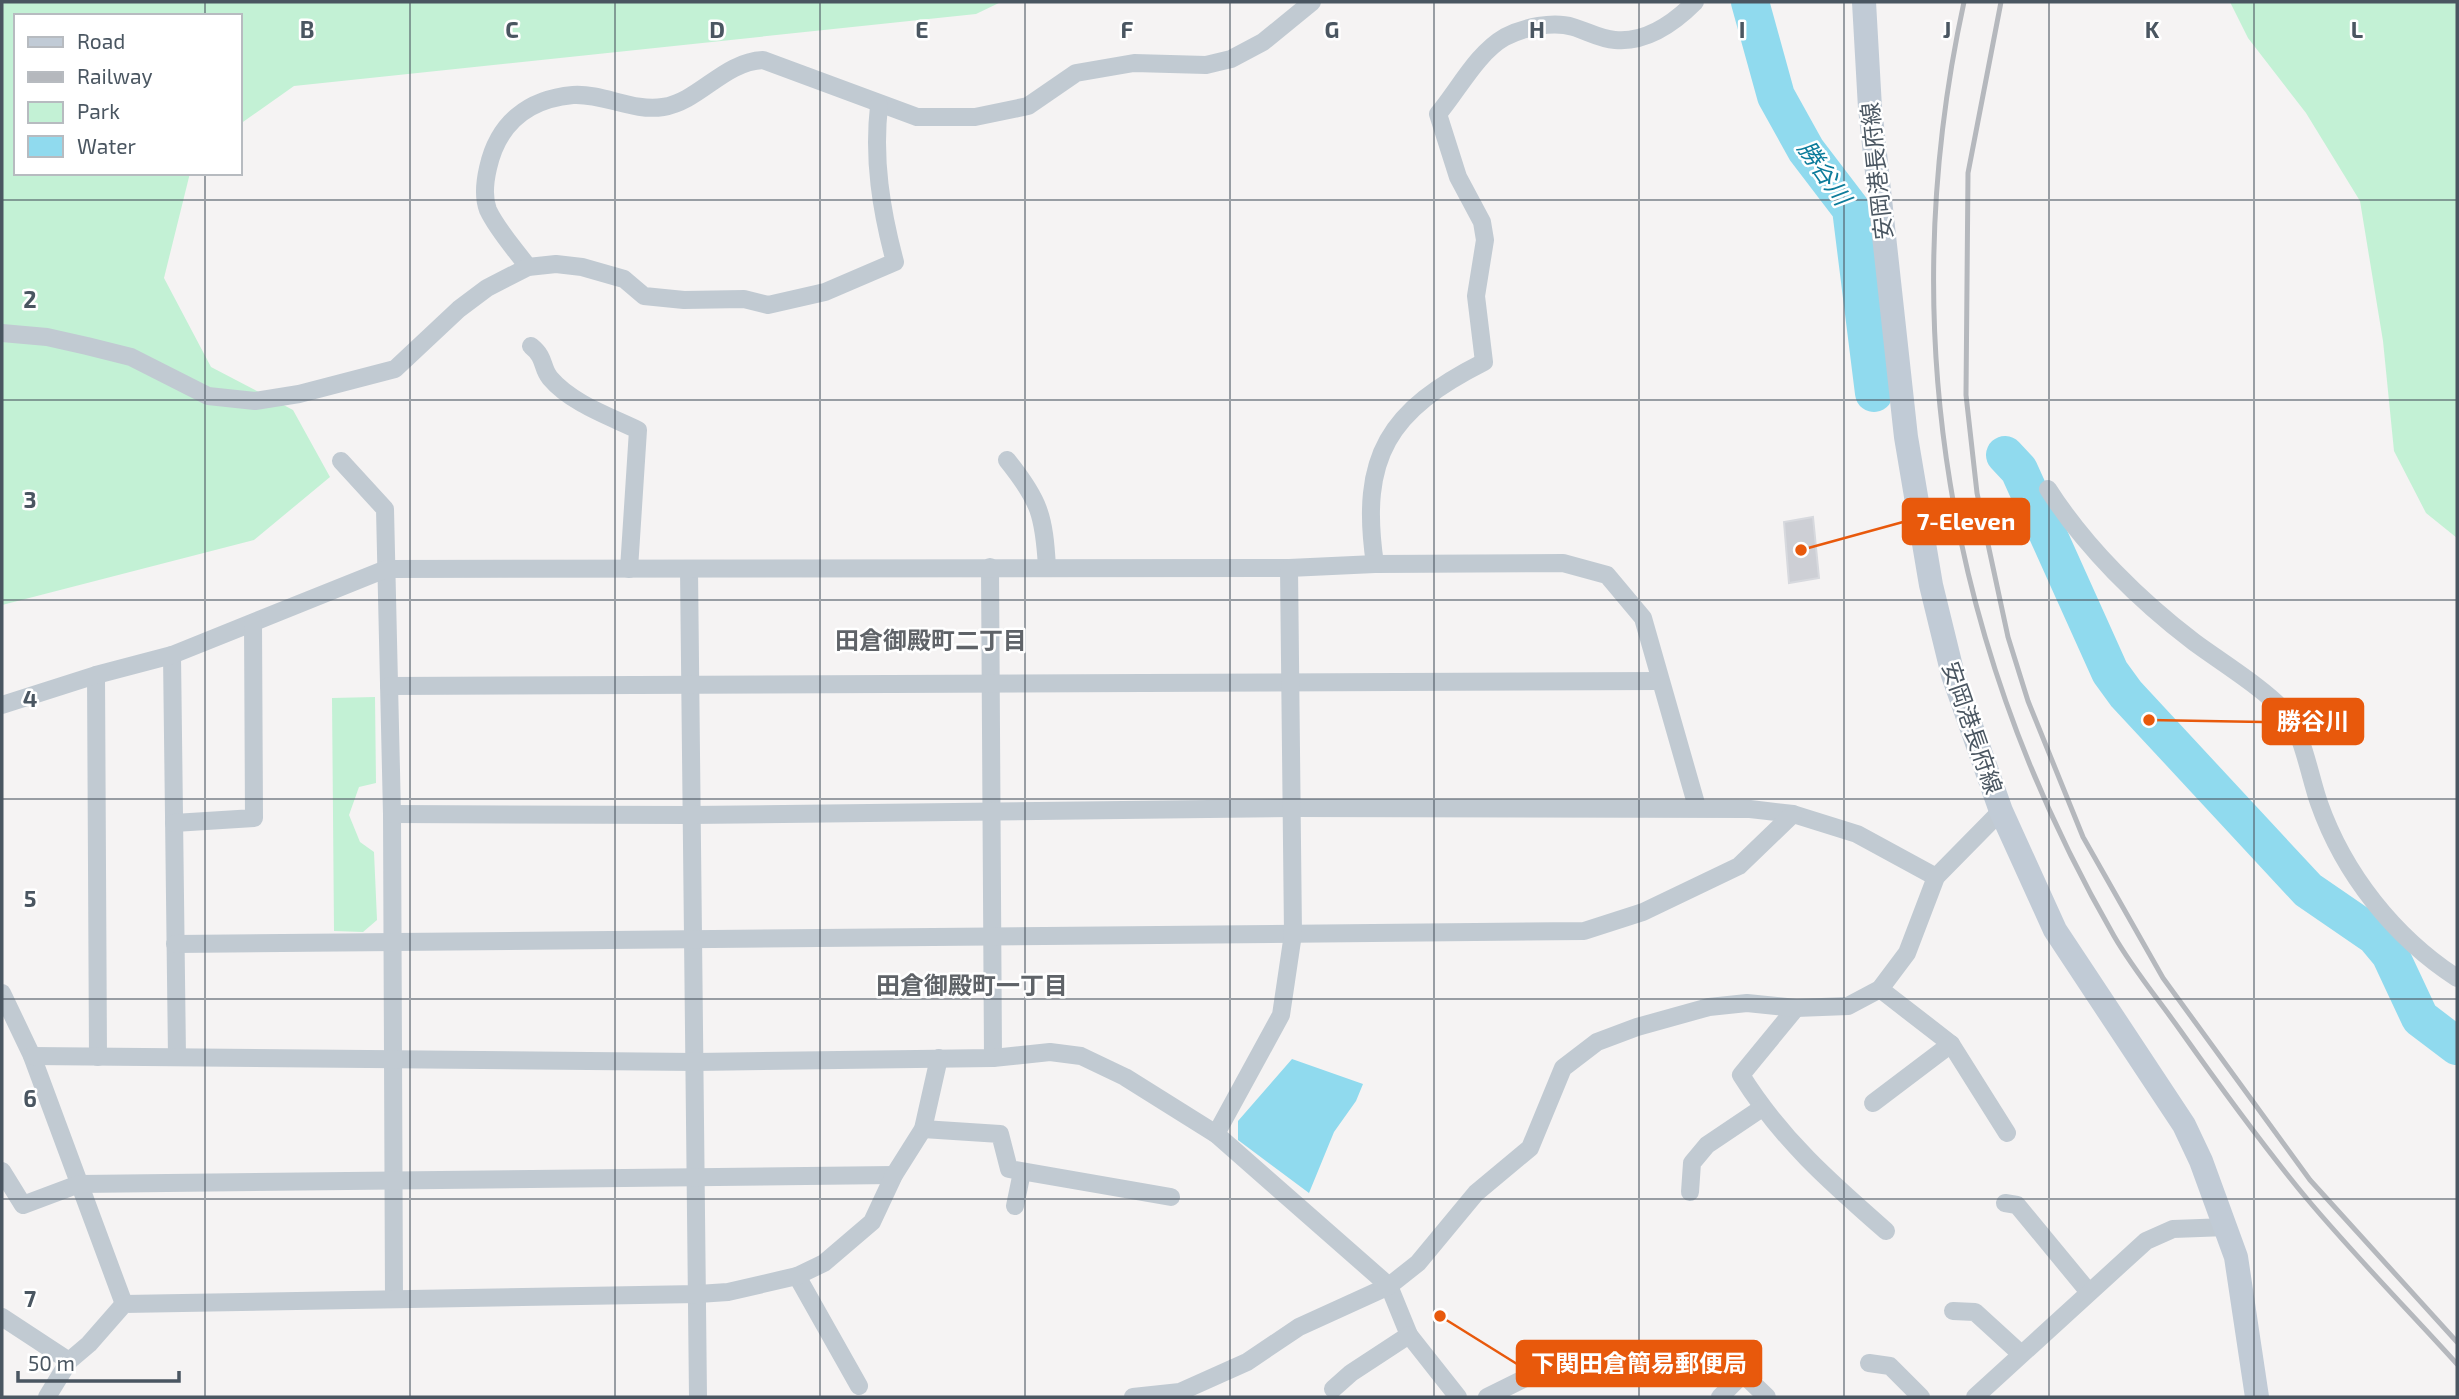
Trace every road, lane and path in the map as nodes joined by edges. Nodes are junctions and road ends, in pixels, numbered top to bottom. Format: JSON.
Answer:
{"nodes":[{"id":1,"x":1312,"y":2,"type":"edge"},
{"id":2,"x":1695,"y":2,"type":"edge"},
{"id":3,"x":1864,"y":2,"type":"edge"},
{"id":4,"x":879,"y":106,"type":"junction"},
{"id":5,"x":528,"y":267,"type":"junction"},
{"id":6,"x":2,"y":333,"type":"edge"},
{"id":7,"x":531,"y":346,"type":"dead end"},
{"id":8,"x":1007,"y":460,"type":"dead end"},
{"id":9,"x":341,"y":461,"type":"dead end"},
{"id":10,"x":2048,"y":489,"type":"dead end"},
{"id":11,"x":1375,"y":564,"type":"junction"},
{"id":12,"x":990,"y":567,"type":"junction"},
{"id":13,"x":1047,"y":567,"type":"junction"},
{"id":14,"x":1289,"y":568,"type":"junction"},
{"id":15,"x":386,"y":569,"type":"junction"},
{"id":16,"x":629,"y":569,"type":"junction"},
{"id":17,"x":689,"y":569,"type":"junction"},
{"id":18,"x":253,"y":623,"type":"junction"},
{"id":19,"x":172,"y":655,"type":"junction"},
{"id":20,"x":96,"y":674,"type":"junction"},
{"id":21,"x":1659,"y":681,"type":"junction"},
{"id":22,"x":1291,"y":683,"type":"junction"},
{"id":23,"x":990,"y":685,"type":"junction"},
{"id":24,"x":389,"y":686,"type":"junction"},
{"id":25,"x":690,"y":686,"type":"junction"},
{"id":26,"x":2,"y":705,"type":"edge"},
{"id":27,"x":1697,"y":807,"type":"junction"},
{"id":28,"x":1290,"y":808,"type":"junction"},
{"id":29,"x":2001,"y":811,"type":"junction"},
{"id":30,"x":991,"y":813,"type":"junction"},
{"id":31,"x":392,"y":814,"type":"junction"},
{"id":32,"x":1793,"y":814,"type":"junction"},
{"id":33,"x":691,"y":815,"type":"junction"},
{"id":34,"x":174,"y":823,"type":"junction"},
{"id":35,"x":1936,"y":877,"type":"junction"},
{"id":36,"x":1293,"y":934,"type":"junction"},
{"id":37,"x":991,"y":937,"type":"junction"},
{"id":38,"x":694,"y":939,"type":"junction"},
{"id":39,"x":393,"y":942,"type":"junction"},
{"id":40,"x":176,"y":944,"type":"junction"},
{"id":41,"x":2457,"y":978,"type":"edge"},
{"id":42,"x":1880,"y":989,"type":"junction"},
{"id":43,"x":2,"y":993,"type":"edge"},
{"id":44,"x":1796,"y":1008,"type":"junction"},
{"id":45,"x":1951,"y":1044,"type":"junction"},
{"id":46,"x":32,"y":1056,"type":"junction"},
{"id":47,"x":98,"y":1057,"type":"junction"},
{"id":48,"x":177,"y":1057,"type":"junction"},
{"id":49,"x":939,"y":1058,"type":"junction"},
{"id":50,"x":993,"y":1058,"type":"junction"},
{"id":51,"x":392,"y":1059,"type":"junction"},
{"id":52,"x":696,"y":1062,"type":"junction"},
{"id":53,"x":1874,"y":1103,"type":"dead end"},
{"id":54,"x":1762,"y":1108,"type":"junction"},
{"id":55,"x":923,"y":1129,"type":"junction"},
{"id":56,"x":2007,"y":1133,"type":"dead end"},
{"id":57,"x":1216,"y":1134,"type":"junction"},
{"id":58,"x":2,"y":1171,"type":"edge"},
{"id":59,"x":1022,"y":1171,"type":"junction"},
{"id":60,"x":894,"y":1175,"type":"junction"},
{"id":61,"x":697,"y":1178,"type":"junction"},
{"id":62,"x":393,"y":1181,"type":"junction"},
{"id":63,"x":79,"y":1184,"type":"junction"},
{"id":64,"x":1690,"y":1192,"type":"dead end"},
{"id":65,"x":1171,"y":1197,"type":"dead end"},
{"id":66,"x":2005,"y":1203,"type":"dead end"},
{"id":67,"x":1015,"y":1206,"type":"dead end"},
{"id":68,"x":2227,"y":1227,"type":"junction"},
{"id":69,"x":1886,"y":1231,"type":"dead end"},
{"id":70,"x":797,"y":1276,"type":"junction"},
{"id":71,"x":1389,"y":1286,"type":"junction"},
{"id":72,"x":2088,"y":1291,"type":"junction"},
{"id":73,"x":698,"y":1294,"type":"junction"},
{"id":74,"x":394,"y":1299,"type":"junction"},
{"id":75,"x":124,"y":1304,"type":"junction"},
{"id":76,"x":1953,"y":1311,"type":"dead end"},
{"id":77,"x":2,"y":1317,"type":"edge"},
{"id":78,"x":1409,"y":1335,"type":"junction"},
{"id":79,"x":2021,"y":1354,"type":"junction"},
{"id":80,"x":1564,"y":1359,"type":"dead end"},
{"id":81,"x":69,"y":1361,"type":"junction"},
{"id":82,"x":1869,"y":1363,"type":"dead end"},
{"id":83,"x":859,"y":1386,"type":"dead end"},
{"id":84,"x":1333,"y":1389,"type":"dead end"},
{"id":85,"x":1180,"y":1395,"type":"edge"},
{"id":86,"x":1982,"y":1395,"type":"edge"},
{"id":87,"x":47,"y":1397,"type":"edge"},
{"id":88,"x":698,"y":1397,"type":"edge"},
{"id":89,"x":1133,"y":1397,"type":"edge"},
{"id":90,"x":1458,"y":1397,"type":"edge"},
{"id":91,"x":1487,"y":1397,"type":"edge"},
{"id":92,"x":1720,"y":1397,"type":"edge"},
{"id":93,"x":1767,"y":1397,"type":"edge"},
{"id":94,"x":1921,"y":1397,"type":"edge"},
{"id":95,"x":2257,"y":1397,"type":"edge"}],
"edges":[{"from":1,"to":4,"type":"street"},
{"from":2,"to":11,"type":"street"},
{"from":3,"to":29,"type":"main road","name":"安岡港長府線"},
{"from":4,"to":5,"type":"street"},
{"from":4,"to":5,"type":"street"},
{"from":5,"to":6,"type":"street"},
{"from":7,"to":16,"type":"street"},
{"from":8,"to":13,"type":"street"},
{"from":9,"to":15,"type":"street"},
{"from":10,"to":41,"type":"street"},
{"from":11,"to":14,"type":"street"},
{"from":11,"to":21,"type":"street"},
{"from":12,"to":13,"type":"street"},
{"from":12,"to":17,"type":"street"},
{"from":12,"to":23,"type":"street"},
{"from":13,"to":14,"type":"street"},
{"from":14,"to":22,"type":"street"},
{"from":15,"to":16,"type":"street"},
{"from":15,"to":18,"type":"street"},
{"from":15,"to":24,"type":"street"},
{"from":16,"to":17,"type":"street"},
{"from":17,"to":25,"type":"street"},
{"from":18,"to":19,"type":"street"},
{"from":18,"to":34,"type":"street"},
{"from":19,"to":20,"type":"street"},
{"from":19,"to":34,"type":"street"},
{"from":20,"to":26,"type":"street"},
{"from":20,"to":47,"type":"street"},
{"from":21,"to":22,"type":"street"},
{"from":21,"to":27,"type":"street"},
{"from":22,"to":23,"type":"street"},
{"from":22,"to":28,"type":"street"},
{"from":23,"to":25,"type":"street"},
{"from":23,"to":30,"type":"street"},
{"from":24,"to":25,"type":"street"},
{"from":24,"to":31,"type":"street"},
{"from":25,"to":33,"type":"street"},
{"from":27,"to":28,"type":"street"},
{"from":27,"to":32,"type":"street"},
{"from":28,"to":30,"type":"street"},
{"from":28,"to":36,"type":"street"},
{"from":29,"to":35,"type":"street"},
{"from":29,"to":68,"type":"main road","name":"安岡港長府線"},
{"from":30,"to":33,"type":"street"},
{"from":30,"to":37,"type":"street"},
{"from":31,"to":33,"type":"street"},
{"from":31,"to":39,"type":"street"},
{"from":32,"to":35,"type":"street"},
{"from":32,"to":36,"type":"street"},
{"from":33,"to":38,"type":"street"},
{"from":34,"to":40,"type":"street"},
{"from":35,"to":42,"type":"street"},
{"from":36,"to":37,"type":"street"},
{"from":36,"to":57,"type":"street"},
{"from":37,"to":38,"type":"street"},
{"from":37,"to":50,"type":"street"},
{"from":38,"to":39,"type":"street"},
{"from":38,"to":52,"type":"street"},
{"from":39,"to":40,"type":"street"},
{"from":39,"to":51,"type":"street"},
{"from":40,"to":48,"type":"street"},
{"from":42,"to":44,"type":"street"},
{"from":42,"to":45,"type":"street"},
{"from":43,"to":46,"type":"street"},
{"from":44,"to":54,"type":"street"},
{"from":44,"to":71,"type":"street"},
{"from":45,"to":53,"type":"street"},
{"from":45,"to":56,"type":"street"},
{"from":46,"to":47,"type":"street"},
{"from":46,"to":63,"type":"street"},
{"from":47,"to":48,"type":"street"},
{"from":48,"to":51,"type":"street"},
{"from":49,"to":50,"type":"street"},
{"from":49,"to":52,"type":"street"},
{"from":49,"to":55,"type":"street"},
{"from":50,"to":57,"type":"street"},
{"from":51,"to":52,"type":"street"},
{"from":51,"to":62,"type":"street"},
{"from":52,"to":61,"type":"street"},
{"from":54,"to":64,"type":"street"},
{"from":54,"to":69,"type":"street"},
{"from":55,"to":59,"type":"street"},
{"from":55,"to":60,"type":"street"},
{"from":57,"to":71,"type":"street"},
{"from":58,"to":63,"type":"street"},
{"from":59,"to":65,"type":"street"},
{"from":59,"to":67,"type":"street"},
{"from":60,"to":61,"type":"street"},
{"from":60,"to":70,"type":"street"},
{"from":61,"to":62,"type":"street"},
{"from":61,"to":73,"type":"street"},
{"from":62,"to":63,"type":"street"},
{"from":62,"to":74,"type":"street"},
{"from":63,"to":75,"type":"street"},
{"from":66,"to":72,"type":"street"},
{"from":68,"to":72,"type":"street"},
{"from":68,"to":95,"type":"main road","name":"安岡港長府線"},
{"from":70,"to":73,"type":"street"},
{"from":70,"to":83,"type":"street"},
{"from":71,"to":78,"type":"street"},
{"from":71,"to":85,"type":"street"},
{"from":72,"to":79,"type":"street"},
{"from":73,"to":74,"type":"street"},
{"from":73,"to":88,"type":"street"},
{"from":74,"to":75,"type":"street"},
{"from":75,"to":81,"type":"street"},
{"from":76,"to":79,"type":"street"},
{"from":77,"to":81,"type":"street"},
{"from":78,"to":84,"type":"street"},
{"from":78,"to":90,"type":"street"},
{"from":79,"to":86,"type":"street"},
{"from":80,"to":91,"type":"street"},
{"from":81,"to":87,"type":"street"},
{"from":82,"to":94,"type":"street"},
{"from":85,"to":89,"type":"street"},
{"from":92,"to":93,"type":"street"}]}
